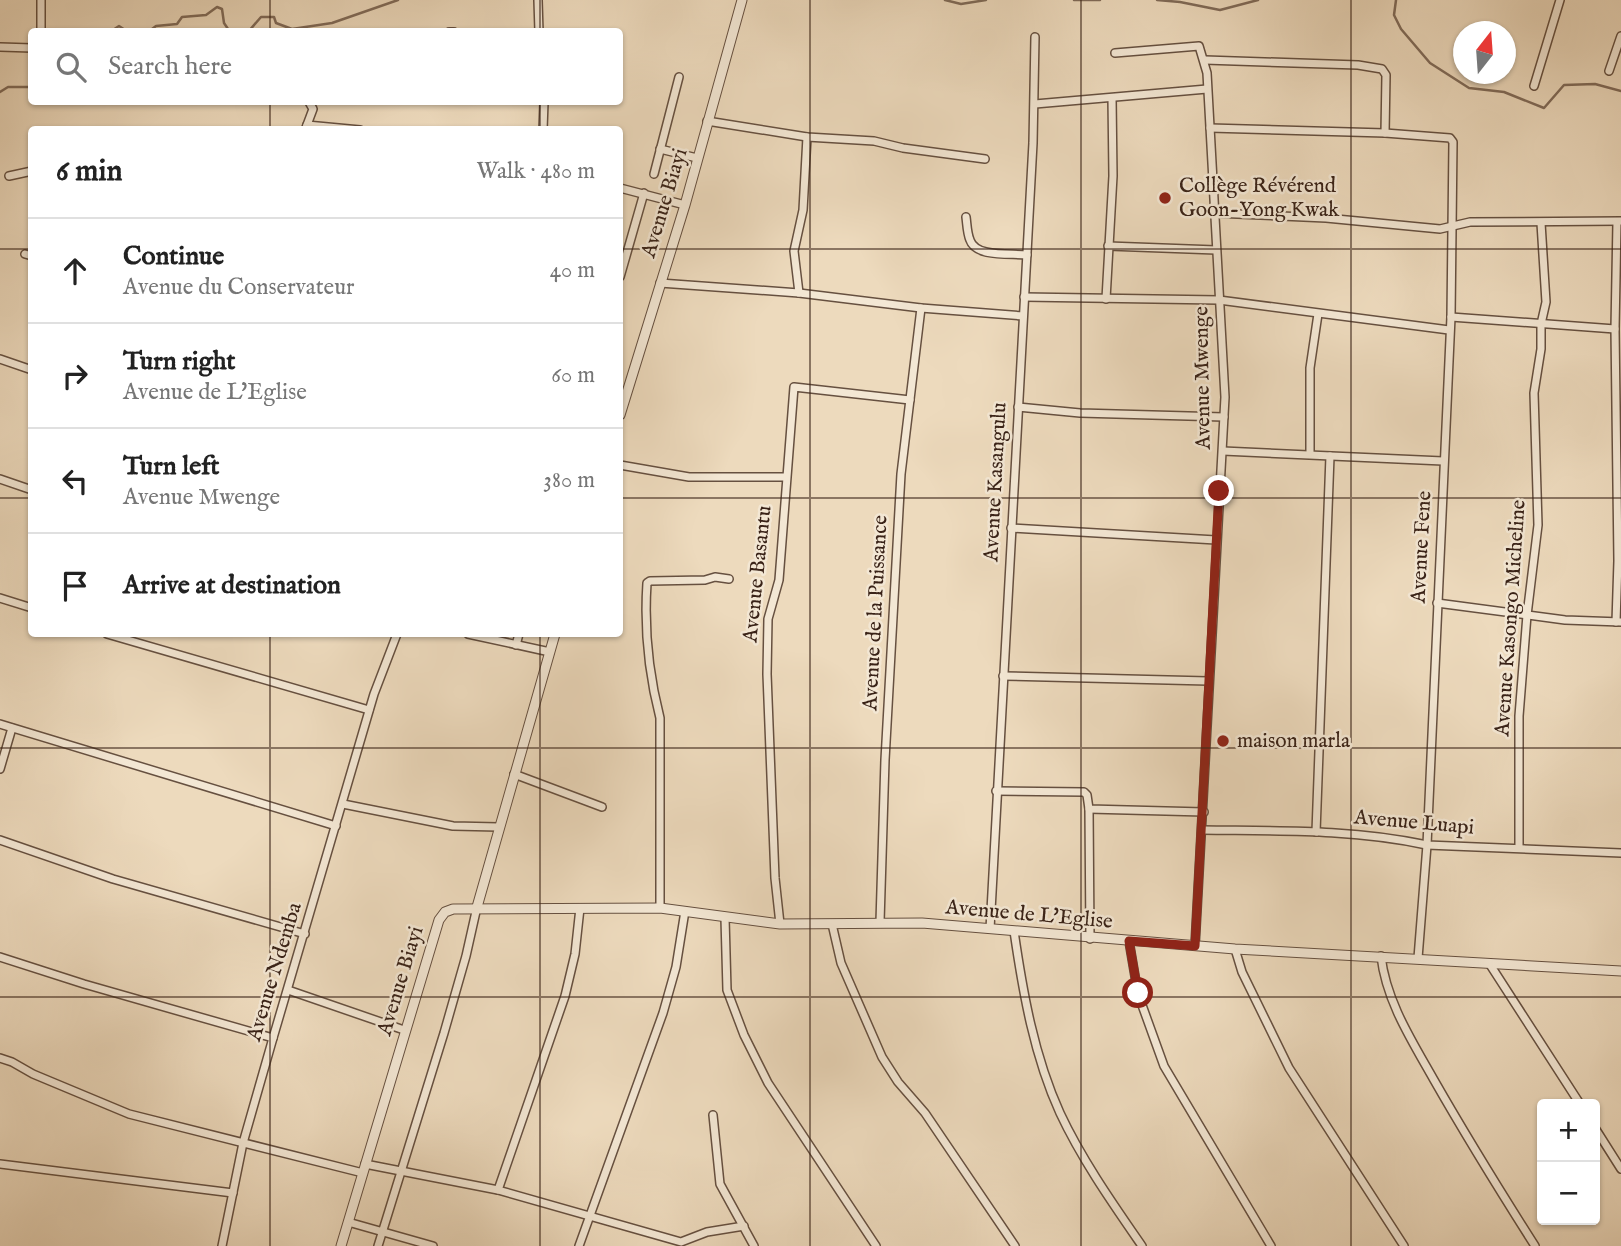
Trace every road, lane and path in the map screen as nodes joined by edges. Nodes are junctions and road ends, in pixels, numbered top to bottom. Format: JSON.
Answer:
{"nodes":[{"id":1,"x":41,"y":0,"type":"edge"},
{"id":2,"x":538,"y":0,"type":"edge"},
{"id":3,"x":742,"y":0,"type":"edge"},
{"id":4,"x":1560,"y":0,"type":"edge"},
{"id":5,"x":41,"y":28,"type":"edge"},
{"id":6,"x":539,"y":28,"type":"edge"},
{"id":7,"x":1621,"y":36,"type":"edge"},
{"id":8,"x":1035,"y":37,"type":"dead end"},
{"id":9,"x":0,"y":47,"type":"edge"},
{"id":10,"x":28,"y":48,"type":"edge"},
{"id":11,"x":1115,"y":53,"type":"dead end"},
{"id":12,"x":1205,"y":60,"type":"junction"},
{"id":13,"x":1609,"y":71,"type":"dead end"},
{"id":14,"x":678,"y":77,"type":"dead end"},
{"id":15,"x":1535,"y":86,"type":"dead end"},
{"id":16,"x":1207,"y":89,"type":"junction"},
{"id":17,"x":1112,"y":98,"type":"junction"},
{"id":18,"x":1035,"y":104,"type":"junction"},
{"id":19,"x":311,"y":105,"type":"edge"},
{"id":20,"x":544,"y":105,"type":"edge"},
{"id":21,"x":707,"y":121,"type":"junction"},
{"id":22,"x":306,"y":126,"type":"edge"},
{"id":23,"x":543,"y":126,"type":"edge"},
{"id":24,"x":1210,"y":128,"type":"junction"},
{"id":25,"x":1385,"y":133,"type":"junction"},
{"id":26,"x":807,"y":137,"type":"junction"},
{"id":27,"x":660,"y":149,"type":"junction"},
{"id":28,"x":697,"y":158,"type":"junction"},
{"id":29,"x":985,"y":159,"type":"dead end"},
{"id":30,"x":28,"y":172,"type":"edge"},
{"id":31,"x":653,"y":174,"type":"dead end"},
{"id":32,"x":9,"y":176,"type":"dead end"},
{"id":33,"x":623,"y":189,"type":"edge"},
{"id":34,"x":644,"y":193,"type":"junction"},
{"id":35,"x":685,"y":205,"type":"junction"},
{"id":36,"x":1214,"y":213,"type":"junction"},
{"id":37,"x":966,"y":217,"type":"dead end"},
{"id":38,"x":1619,"y":221,"type":"edge"},
{"id":39,"x":1541,"y":223,"type":"junction"},
{"id":40,"x":1450,"y":227,"type":"junction"},
{"id":41,"x":1108,"y":246,"type":"junction"},
{"id":42,"x":1216,"y":250,"type":"junction"},
{"id":43,"x":1027,"y":254,"type":"junction"},
{"id":44,"x":623,"y":266,"type":"edge"},
{"id":45,"x":660,"y":283,"type":"junction"},
{"id":46,"x":799,"y":293,"type":"junction"},
{"id":47,"x":1024,"y":297,"type":"junction"},
{"id":48,"x":1106,"y":299,"type":"junction"},
{"id":49,"x":1219,"y":300,"type":"junction"},
{"id":50,"x":921,"y":308,"type":"junction"},
{"id":51,"x":1318,"y":314,"type":"junction"},
{"id":52,"x":1023,"y":316,"type":"junction"},
{"id":53,"x":1451,"y":317,"type":"junction"},
{"id":54,"x":1541,"y":324,"type":"junction"},
{"id":55,"x":1615,"y":329,"type":"junction"},
{"id":56,"x":1449,"y":330,"type":"junction"},
{"id":57,"x":0,"y":359,"type":"edge"},
{"id":58,"x":28,"y":369,"type":"edge"},
{"id":59,"x":1618,"y":369,"type":"edge"},
{"id":60,"x":910,"y":400,"type":"junction"},
{"id":61,"x":623,"y":405,"type":"edge"},
{"id":62,"x":1018,"y":407,"type":"junction"},
{"id":63,"x":1224,"y":417,"type":"junction"},
{"id":64,"x":1223,"y":451,"type":"junction"},
{"id":65,"x":1310,"y":454,"type":"junction"},
{"id":66,"x":1330,"y":456,"type":"junction"},
{"id":67,"x":1443,"y":461,"type":"junction"},
{"id":68,"x":623,"y":466,"type":"edge"},
{"id":69,"x":1619,"y":467,"type":"edge"},
{"id":70,"x":785,"y":477,"type":"junction"},
{"id":71,"x":0,"y":480,"type":"edge"},
{"id":72,"x":28,"y":489,"type":"edge"},
{"id":73,"x":1011,"y":528,"type":"junction"},
{"id":74,"x":1216,"y":540,"type":"junction"},
{"id":75,"x":1620,"y":560,"type":"edge"},
{"id":76,"x":729,"y":579,"type":"dead end"},
{"id":77,"x":0,"y":598,"type":"edge"},
{"id":78,"x":1437,"y":603,"type":"junction"},
{"id":79,"x":28,"y":607,"type":"edge"},
{"id":80,"x":1527,"y":615,"type":"junction"},
{"id":81,"x":1619,"y":622,"type":"edge"},
{"id":82,"x":117,"y":637,"type":"edge"},
{"id":83,"x":396,"y":637,"type":"edge"},
{"id":84,"x":481,"y":637,"type":"edge"},
{"id":85,"x":518,"y":637,"type":"edge"},
{"id":86,"x":554,"y":637,"type":"edge"},
{"id":87,"x":516,"y":645,"type":"junction"},
{"id":88,"x":550,"y":652,"type":"junction"},
{"id":89,"x":1003,"y":676,"type":"junction"},
{"id":90,"x":1208,"y":681,"type":"junction"},
{"id":91,"x":369,"y":710,"type":"junction"},
{"id":92,"x":0,"y":724,"type":"edge"},
{"id":93,"x":12,"y":728,"type":"junction"},
{"id":94,"x":0,"y":769,"type":"edge"},
{"id":95,"x":514,"y":774,"type":"junction"},
{"id":96,"x":996,"y":791,"type":"junction"},
{"id":97,"x":343,"y":804,"type":"junction"},
{"id":98,"x":601,"y":807,"type":"dead end"},
{"id":99,"x":1089,"y":809,"type":"junction"},
{"id":100,"x":1204,"y":812,"type":"junction"},
{"id":101,"x":335,"y":827,"type":"junction"},
{"id":102,"x":499,"y":827,"type":"junction"},
{"id":103,"x":1203,"y":830,"type":"junction"},
{"id":104,"x":1315,"y":832,"type":"junction"},
{"id":105,"x":0,"y":840,"type":"edge"},
{"id":106,"x":1427,"y":845,"type":"junction"},
{"id":107,"x":1519,"y":848,"type":"junction"},
{"id":108,"x":1621,"y":853,"type":"edge"},
{"id":109,"x":477,"y":907,"type":"junction"},
{"id":110,"x":580,"y":908,"type":"junction"},
{"id":111,"x":660,"y":908,"type":"junction"},
{"id":112,"x":685,"y":911,"type":"junction"},
{"id":113,"x":725,"y":918,"type":"junction"},
{"id":114,"x":880,"y":922,"type":"junction"},
{"id":115,"x":780,"y":924,"type":"junction"},
{"id":116,"x":832,"y":924,"type":"junction"},
{"id":117,"x":990,"y":929,"type":"junction"},
{"id":118,"x":1014,"y":931,"type":"junction"},
{"id":119,"x":305,"y":934,"type":"junction"},
{"id":120,"x":1090,"y":939,"type":"junction"},
{"id":121,"x":1129,"y":941,"type":"junction"},
{"id":122,"x":1195,"y":946,"type":"junction"},
{"id":123,"x":1235,"y":949,"type":"junction"},
{"id":124,"x":1381,"y":956,"type":"junction"},
{"id":125,"x":0,"y":957,"type":"edge"},
{"id":126,"x":1418,"y":958,"type":"junction"},
{"id":127,"x":1489,"y":963,"type":"junction"},
{"id":128,"x":1621,"y":971,"type":"edge"},
{"id":129,"x":288,"y":990,"type":"junction"},
{"id":130,"x":404,"y":1030,"type":"junction"},
{"id":131,"x":273,"y":1038,"type":"junction"},
{"id":132,"x":0,"y":1058,"type":"edge"},
{"id":133,"x":1577,"y":1099,"type":"edge"},
{"id":134,"x":713,"y":1115,"type":"dead end"},
{"id":135,"x":1600,"y":1136,"type":"edge"},
{"id":136,"x":243,"y":1143,"type":"junction"},
{"id":137,"x":0,"y":1164,"type":"edge"},
{"id":138,"x":364,"y":1169,"type":"junction"},
{"id":139,"x":1621,"y":1169,"type":"edge"},
{"id":140,"x":401,"y":1171,"type":"junction"},
{"id":141,"x":498,"y":1190,"type":"junction"},
{"id":142,"x":233,"y":1192,"type":"junction"},
{"id":143,"x":590,"y":1215,"type":"junction"},
{"id":144,"x":348,"y":1222,"type":"junction"},
{"id":145,"x":744,"y":1226,"type":"junction"},
{"id":146,"x":384,"y":1232,"type":"junction"},
{"id":147,"x":222,"y":1246,"type":"edge"},
{"id":148,"x":341,"y":1246,"type":"edge"},
{"id":149,"x":378,"y":1246,"type":"edge"},
{"id":150,"x":433,"y":1246,"type":"edge"},
{"id":151,"x":579,"y":1246,"type":"edge"},
{"id":152,"x":754,"y":1246,"type":"edge"},
{"id":153,"x":876,"y":1246,"type":"edge"},
{"id":154,"x":1015,"y":1246,"type":"edge"},
{"id":155,"x":1142,"y":1246,"type":"edge"},
{"id":156,"x":1271,"y":1246,"type":"edge"},
{"id":157,"x":1404,"y":1246,"type":"edge"},
{"id":158,"x":1535,"y":1246,"type":"edge"}],
"edges":[{"from":1,"to":5,"type":"street"},
{"from":2,"to":6,"type":"street"},
{"from":3,"to":21,"type":"street","name":"Avenue Biayi"},
{"from":4,"to":15,"type":"street"},
{"from":7,"to":13,"type":"street"},
{"from":8,"to":18,"type":"street","name":"Avenue Kasangulu"},
{"from":9,"to":10,"type":"street"},
{"from":11,"to":12,"type":"street"},
{"from":12,"to":16,"type":"street","name":"Avenue Mwenge"},
{"from":12,"to":25,"type":"street"},
{"from":14,"to":27,"type":"street"},
{"from":16,"to":17,"type":"street"},
{"from":16,"to":24,"type":"street","name":"Avenue Mwenge"},
{"from":17,"to":18,"type":"street"},
{"from":17,"to":41,"type":"street"},
{"from":18,"to":43,"type":"street","name":"Avenue Kasangulu"},
{"from":19,"to":22,"type":"street"},
{"from":20,"to":23,"type":"street"},
{"from":21,"to":26,"type":"street"},
{"from":21,"to":28,"type":"street","name":"Avenue Biayi"},
{"from":24,"to":25,"type":"street"},
{"from":24,"to":36,"type":"street","name":"Avenue Mwenge"},
{"from":25,"to":40,"type":"street","name":"Avenue Fene"},
{"from":26,"to":29,"type":"street"},
{"from":26,"to":46,"type":"street"},
{"from":27,"to":28,"type":"street"},
{"from":27,"to":31,"type":"street"},
{"from":28,"to":35,"type":"street","name":"Avenue Biayi"},
{"from":30,"to":32,"type":"street"},
{"from":33,"to":34,"type":"street"},
{"from":34,"to":35,"type":"street"},
{"from":34,"to":44,"type":"street"},
{"from":35,"to":45,"type":"street","name":"Avenue Biayi"},
{"from":36,"to":40,"type":"street"},
{"from":36,"to":42,"type":"street","name":"Avenue Mwenge"},
{"from":37,"to":43,"type":"street"},
{"from":38,"to":39,"type":"street"},
{"from":38,"to":55,"type":"street"},
{"from":39,"to":40,"type":"street"},
{"from":39,"to":54,"type":"street","name":"Avenue Kasongo Micheline"},
{"from":40,"to":53,"type":"street","name":"Avenue Fene"},
{"from":41,"to":42,"type":"street"},
{"from":41,"to":48,"type":"street"},
{"from":42,"to":49,"type":"street","name":"Avenue Mwenge"},
{"from":43,"to":47,"type":"street","name":"Avenue Kasangulu"},
{"from":45,"to":46,"type":"street"},
{"from":45,"to":61,"type":"street","name":"Avenue Biayi"},
{"from":46,"to":50,"type":"street"},
{"from":47,"to":48,"type":"street"},
{"from":47,"to":52,"type":"street","name":"Avenue Kasangulu"},
{"from":48,"to":49,"type":"street"},
{"from":49,"to":51,"type":"street"},
{"from":49,"to":63,"type":"street","name":"Avenue Mwenge"},
{"from":50,"to":52,"type":"street"},
{"from":50,"to":60,"type":"street","name":"Avenue de la Puissance"},
{"from":51,"to":56,"type":"street"},
{"from":51,"to":65,"type":"street"},
{"from":52,"to":62,"type":"street","name":"Avenue Kasangulu"},
{"from":53,"to":54,"type":"street"},
{"from":53,"to":56,"type":"street","name":"Avenue Fene"},
{"from":54,"to":55,"type":"street"},
{"from":54,"to":80,"type":"street","name":"Avenue Kasongo Micheline"},
{"from":55,"to":59,"type":"street"},
{"from":56,"to":67,"type":"street","name":"Avenue Fene"},
{"from":57,"to":58,"type":"street"},
{"from":59,"to":69,"type":"street"},
{"from":60,"to":70,"type":"street","name":"Avenue Basantu"},
{"from":60,"to":114,"type":"street","name":"Avenue de la Puissance"},
{"from":62,"to":63,"type":"street"},
{"from":62,"to":73,"type":"street","name":"Avenue Kasangulu"},
{"from":63,"to":64,"type":"street","name":"Avenue Mwenge"},
{"from":64,"to":65,"type":"street"},
{"from":64,"to":74,"type":"street","name":"Avenue Mwenge"},
{"from":65,"to":66,"type":"street"},
{"from":66,"to":67,"type":"street"},
{"from":66,"to":104,"type":"street"},
{"from":67,"to":78,"type":"street","name":"Avenue Fene"},
{"from":68,"to":70,"type":"street"},
{"from":69,"to":75,"type":"street"},
{"from":70,"to":115,"type":"street","name":"Avenue Basantu"},
{"from":71,"to":72,"type":"street"},
{"from":73,"to":74,"type":"street"},
{"from":73,"to":89,"type":"street","name":"Avenue Kasangulu"},
{"from":74,"to":90,"type":"street","name":"Avenue Mwenge"},
{"from":75,"to":81,"type":"street"},
{"from":76,"to":111,"type":"street"},
{"from":77,"to":79,"type":"street"},
{"from":78,"to":80,"type":"street"},
{"from":78,"to":106,"type":"street","name":"Avenue Fene"},
{"from":80,"to":81,"type":"street"},
{"from":80,"to":107,"type":"street","name":"Avenue Kasongo Micheline"},
{"from":82,"to":91,"type":"street"},
{"from":83,"to":91,"type":"street","name":"Avenue Ndemba"},
{"from":84,"to":87,"type":"street"},
{"from":85,"to":87,"type":"street"},
{"from":86,"to":88,"type":"street"},
{"from":87,"to":88,"type":"street"},
{"from":88,"to":95,"type":"street"},
{"from":89,"to":90,"type":"street"},
{"from":89,"to":96,"type":"street","name":"Avenue Kasangulu"},
{"from":90,"to":100,"type":"street","name":"Avenue Mwenge"},
{"from":91,"to":97,"type":"street","name":"Avenue Ndemba"},
{"from":92,"to":93,"type":"street"},
{"from":93,"to":94,"type":"street"},
{"from":93,"to":101,"type":"street"},
{"from":95,"to":98,"type":"street"},
{"from":95,"to":102,"type":"street"},
{"from":96,"to":99,"type":"street"},
{"from":96,"to":117,"type":"street","name":"Avenue Kasangulu"},
{"from":97,"to":101,"type":"street","name":"Avenue Ndemba"},
{"from":97,"to":102,"type":"street"},
{"from":99,"to":100,"type":"street"},
{"from":99,"to":120,"type":"street"},
{"from":100,"to":103,"type":"street","name":"Avenue Mwenge"},
{"from":101,"to":119,"type":"street","name":"Avenue Ndemba"},
{"from":102,"to":109,"type":"street"},
{"from":103,"to":104,"type":"street","name":"Avenue Luapi"},
{"from":103,"to":122,"type":"street","name":"Avenue Mwenge"},
{"from":104,"to":106,"type":"street","name":"Avenue Luapi"},
{"from":105,"to":119,"type":"street"},
{"from":106,"to":107,"type":"street","name":"Avenue Luapi"},
{"from":106,"to":126,"type":"street","name":"Avenue Fene"},
{"from":107,"to":108,"type":"street","name":"Avenue Luapi"},
{"from":109,"to":110,"type":"street","name":"Avenue de L'Eglise"},
{"from":109,"to":130,"type":"street","name":"Avenue Biayi"},
{"from":109,"to":140,"type":"street"},
{"from":110,"to":111,"type":"street","name":"Avenue de L'Eglise"},
{"from":110,"to":141,"type":"street"},
{"from":111,"to":112,"type":"street","name":"Avenue de L'Eglise"},
{"from":112,"to":113,"type":"street","name":"Avenue de L'Eglise"},
{"from":112,"to":143,"type":"street"},
{"from":113,"to":115,"type":"street","name":"Avenue de L'Eglise"},
{"from":113,"to":153,"type":"street"},
{"from":114,"to":116,"type":"street","name":"Avenue de L'Eglise"},
{"from":114,"to":117,"type":"street","name":"Avenue de L'Eglise"},
{"from":115,"to":116,"type":"street","name":"Avenue de L'Eglise"},
{"from":116,"to":154,"type":"street"},
{"from":117,"to":118,"type":"street","name":"Avenue de L'Eglise"},
{"from":118,"to":120,"type":"street","name":"Avenue de L'Eglise"},
{"from":118,"to":155,"type":"street"},
{"from":119,"to":129,"type":"street","name":"Avenue Ndemba"},
{"from":120,"to":121,"type":"street","name":"Avenue de L'Eglise"},
{"from":121,"to":122,"type":"street","name":"Avenue de L'Eglise"},
{"from":121,"to":156,"type":"street"},
{"from":122,"to":123,"type":"street","name":"Avenue de L'Eglise"},
{"from":123,"to":124,"type":"street","name":"Avenue de L'Eglise"},
{"from":123,"to":157,"type":"street"},
{"from":124,"to":126,"type":"street","name":"Avenue de L'Eglise"},
{"from":124,"to":158,"type":"street"},
{"from":125,"to":131,"type":"street"},
{"from":126,"to":127,"type":"street","name":"Avenue de L'Eglise"},
{"from":127,"to":128,"type":"street","name":"Avenue de L'Eglise"},
{"from":127,"to":133,"type":"street"},
{"from":129,"to":130,"type":"street"},
{"from":129,"to":131,"type":"street","name":"Avenue Ndemba"},
{"from":130,"to":138,"type":"street","name":"Avenue Biayi"},
{"from":131,"to":136,"type":"street","name":"Avenue Ndemba"},
{"from":132,"to":136,"type":"street"},
{"from":134,"to":145,"type":"street"},
{"from":135,"to":139,"type":"street"},
{"from":136,"to":138,"type":"street"},
{"from":136,"to":142,"type":"street","name":"Avenue Ndemba"},
{"from":137,"to":142,"type":"street"},
{"from":138,"to":140,"type":"street"},
{"from":138,"to":144,"type":"street","name":"Avenue Biayi"},
{"from":140,"to":141,"type":"street"},
{"from":140,"to":146,"type":"street"},
{"from":141,"to":143,"type":"street"},
{"from":142,"to":147,"type":"street","name":"Avenue Ndemba"},
{"from":143,"to":145,"type":"street"},
{"from":143,"to":151,"type":"street"},
{"from":144,"to":146,"type":"street"},
{"from":144,"to":148,"type":"street","name":"Avenue Biayi"},
{"from":145,"to":152,"type":"street"},
{"from":146,"to":149,"type":"street"},
{"from":146,"to":150,"type":"street"}]}
